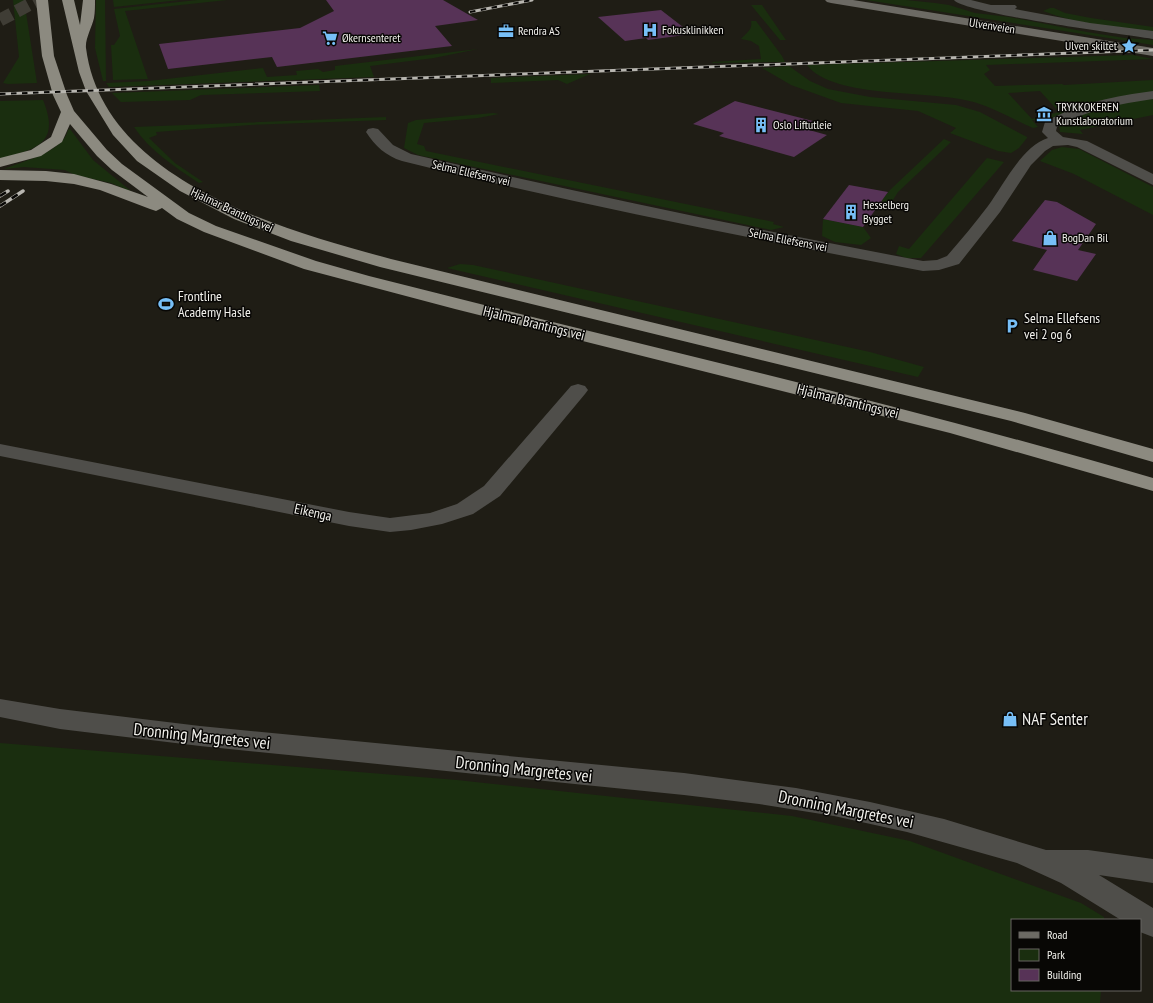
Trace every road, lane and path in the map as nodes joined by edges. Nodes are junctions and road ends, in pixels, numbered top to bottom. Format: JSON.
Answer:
{"nodes":[{"id":1,"x":42,"y":0,"type":"edge"},
{"id":2,"x":68,"y":0,"type":"edge"},
{"id":3,"x":89,"y":0,"type":"edge"},
{"id":4,"x":831,"y":0,"type":"edge"},
{"id":5,"x":961,"y":0,"type":"edge"},
{"id":6,"x":1019,"y":2,"type":"edge"},
{"id":7,"x":996,"y":9,"type":"junction"},
{"id":8,"x":1074,"y":24,"type":"junction"},
{"id":9,"x":1153,"y":35,"type":"edge"},
{"id":10,"x":80,"y":46,"type":"junction"},
{"id":11,"x":1153,"y":52,"type":"edge"},
{"id":12,"x":1153,"y":94,"type":"edge"},
{"id":13,"x":68,"y":112,"type":"junction"},
{"id":14,"x":373,"y":132,"type":"dead end"},
{"id":15,"x":1058,"y":140,"type":"junction"},
{"id":16,"x":0,"y":163,"type":"edge"},
{"id":17,"x":0,"y":176,"type":"edge"},
{"id":18,"x":1153,"y":180,"type":"edge"},
{"id":19,"x":183,"y":216,"type":"junction"},
{"id":20,"x":578,"y":390,"type":"dead end"},
{"id":21,"x":0,"y":450,"type":"edge"},
{"id":22,"x":1153,"y":456,"type":"edge"},
{"id":23,"x":1153,"y":485,"type":"edge"},
{"id":24,"x":0,"y":708,"type":"edge"},
{"id":25,"x":1043,"y":860,"type":"junction"},
{"id":26,"x":1153,"y":871,"type":"edge"},
{"id":27,"x":1153,"y":924,"type":"edge"}],
"edges":[{"from":1,"to":13,"type":"highway","name":"Hjalmar Brantings vei"},
{"from":2,"to":10,"type":"highway","name":"Hjalmar Brantings vei"},
{"from":3,"to":10,"type":"highway"},
{"from":4,"to":11,"type":"main road","name":"Ulvenveien"},
{"from":5,"to":7,"type":"street"},
{"from":6,"to":7,"type":"street"},
{"from":6,"to":8,"type":"street"},
{"from":7,"to":8,"type":"street"},
{"from":8,"to":9,"type":"street"},
{"from":10,"to":22,"type":"highway","name":"Hjalmar Brantings vei"},
{"from":12,"to":15,"type":"street"},
{"from":13,"to":16,"type":"highway"},
{"from":13,"to":19,"type":"highway","name":"Hjalmar Brantings vei"},
{"from":14,"to":15,"type":"street","name":"Selma Ellefsens vei"},
{"from":15,"to":18,"type":"street"},
{"from":17,"to":19,"type":"highway"},
{"from":19,"to":23,"type":"highway","name":"Hjalmar Brantings vei"},
{"from":20,"to":21,"type":"street","name":"Eikenga"},
{"from":24,"to":25,"type":"street","name":"Dronning Margretes vei"},
{"from":25,"to":26,"type":"street","name":"Dronning Margretes vei"},
{"from":25,"to":27,"type":"street","name":"Dronning Margretes vei"}]}
